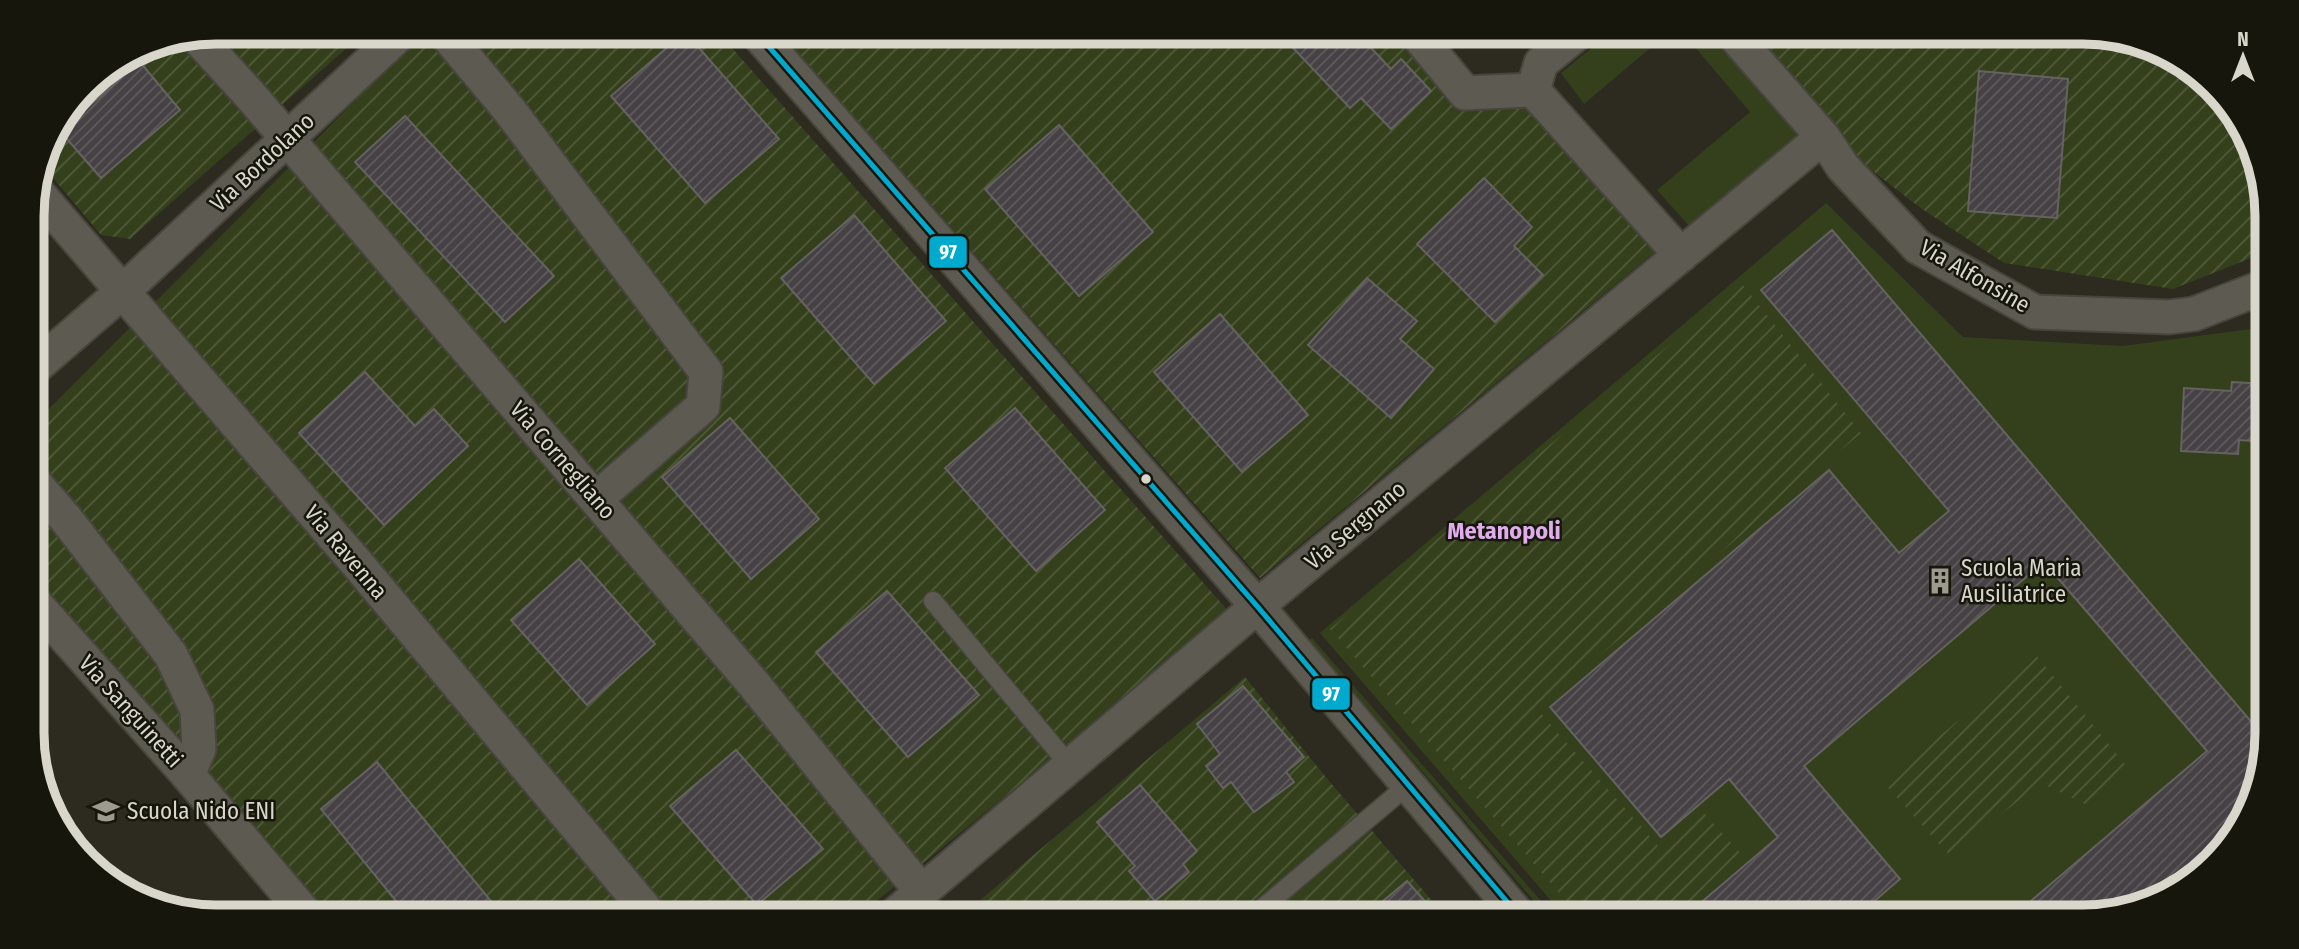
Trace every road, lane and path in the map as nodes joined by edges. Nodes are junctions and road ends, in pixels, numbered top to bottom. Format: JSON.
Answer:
{"nodes":[{"id":1,"x":203,"y":44,"type":"edge"},
{"id":2,"x":389,"y":44,"type":"edge"},
{"id":3,"x":454,"y":44,"type":"edge"},
{"id":4,"x":766,"y":44,"type":"edge"},
{"id":5,"x":1425,"y":44,"type":"edge"},
{"id":6,"x":1564,"y":44,"type":"edge"},
{"id":7,"x":1742,"y":44,"type":"edge"},
{"id":8,"x":1533,"y":90,"type":"junction"},
{"id":9,"x":1823,"y":137,"type":"junction"},
{"id":10,"x":287,"y":139,"type":"junction"},
{"id":11,"x":44,"y":201,"type":"edge"},
{"id":12,"x":1681,"y":255,"type":"junction"},
{"id":13,"x":2255,"y":290,"type":"edge"},
{"id":14,"x":122,"y":292,"type":"junction"},
{"id":15,"x":44,"y":359,"type":"edge"},
{"id":16,"x":44,"y":494,"type":"edge"},
{"id":17,"x":596,"y":499,"type":"junction"},
{"id":18,"x":933,"y":601,"type":"dead end"},
{"id":19,"x":1257,"y":606,"type":"junction"},
{"id":20,"x":44,"y":613,"type":"edge"},
{"id":21,"x":1070,"y":766,"type":"junction"},
{"id":22,"x":188,"y":775,"type":"junction"},
{"id":23,"x":1408,"y":785,"type":"junction"},
{"id":24,"x":922,"y":891,"type":"junction"},
{"id":25,"x":297,"y":905,"type":"edge"},
{"id":26,"x":642,"y":905,"type":"edge"},
{"id":27,"x":906,"y":905,"type":"edge"},
{"id":28,"x":1266,"y":905,"type":"edge"},
{"id":29,"x":1510,"y":905,"type":"edge"}],
"edges":[{"from":1,"to":10,"type":"street","name":"Via Cornegliano"},
{"from":2,"to":10,"type":"street","name":"Via Bordolano"},
{"from":3,"to":17,"type":"street"},
{"from":4,"to":19,"type":"street"},
{"from":5,"to":8,"type":"street"},
{"from":6,"to":8,"type":"street"},
{"from":7,"to":9,"type":"street","name":"Via Alfonsine"},
{"from":8,"to":12,"type":"street"},
{"from":9,"to":12,"type":"street","name":"Via Sergnano"},
{"from":9,"to":13,"type":"street","name":"Via Alfonsine"},
{"from":10,"to":14,"type":"street","name":"Via Bordolano"},
{"from":10,"to":17,"type":"street","name":"Via Cornegliano"},
{"from":11,"to":14,"type":"street","name":"Via Ravenna"},
{"from":12,"to":19,"type":"street","name":"Via Sergnano"},
{"from":14,"to":15,"type":"street","name":"Via Bordolano"},
{"from":14,"to":26,"type":"street","name":"Via Ravenna"},
{"from":16,"to":22,"type":"street"},
{"from":17,"to":24,"type":"street","name":"Via Cornegliano"},
{"from":18,"to":21,"type":"lane"},
{"from":19,"to":21,"type":"street","name":"Via Sergnano"},
{"from":19,"to":23,"type":"street"},
{"from":20,"to":22,"type":"street","name":"Via Sanguinetti"},
{"from":21,"to":24,"type":"street","name":"Via Sergnano"},
{"from":22,"to":25,"type":"street","name":"Via Sanguinetti"},
{"from":23,"to":28,"type":"lane"},
{"from":23,"to":29,"type":"street"},
{"from":24,"to":27,"type":"street","name":"Via Sergnano"}]}
